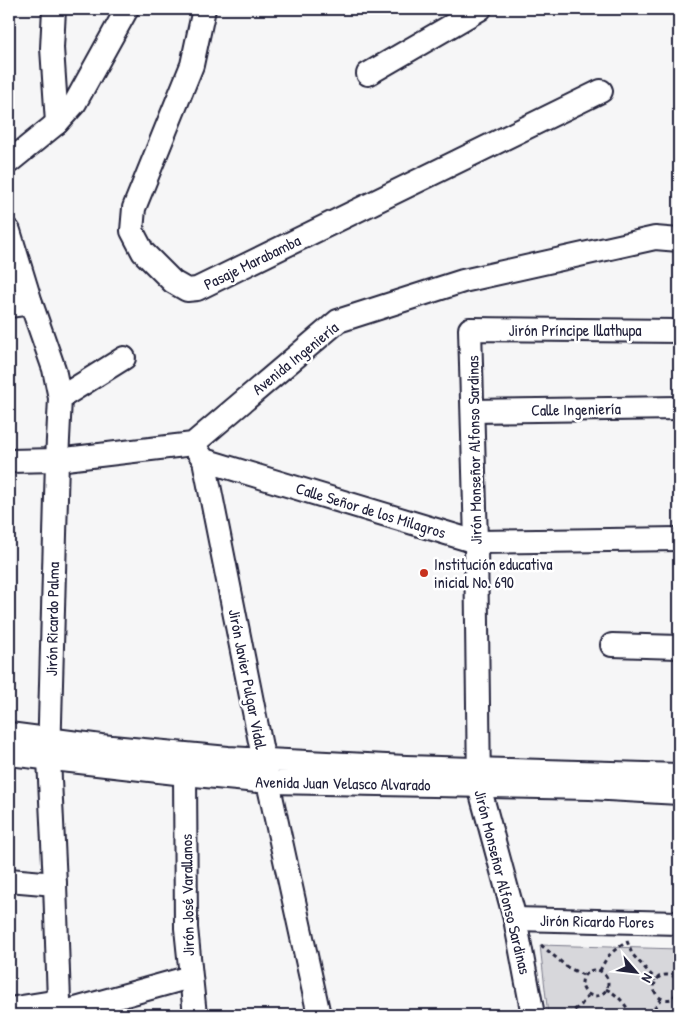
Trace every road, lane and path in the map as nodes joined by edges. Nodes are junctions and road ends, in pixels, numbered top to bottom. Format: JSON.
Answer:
{"nodes":[{"id":1,"x":54,"y":9,"type":"edge"},
{"id":2,"x":127,"y":9,"type":"edge"},
{"id":3,"x":204,"y":9,"type":"edge"},
{"id":4,"x":480,"y":9,"type":"edge"},
{"id":5,"x":368,"y":74,"type":"dead end"},
{"id":6,"x":601,"y":91,"type":"dead end"},
{"id":7,"x":57,"y":123,"type":"junction"},
{"id":8,"x":9,"y":162,"type":"edge"},
{"id":9,"x":9,"y":232,"type":"edge"},
{"id":10,"x":679,"y":240,"type":"edge"},
{"id":11,"x":31,"y":303,"type":"junction"},
{"id":12,"x":9,"y":306,"type":"edge"},
{"id":13,"x":470,"y":329,"type":"joint"},
{"id":14,"x":679,"y":330,"type":"edge"},
{"id":15,"x":124,"y":358,"type":"dead end"},
{"id":16,"x":60,"y":398,"type":"junction"},
{"id":17,"x":679,"y":408,"type":"edge"},
{"id":18,"x":473,"y":411,"type":"junction"},
{"id":19,"x":198,"y":452,"type":"junction"},
{"id":20,"x":56,"y":460,"type":"junction"},
{"id":21,"x":9,"y":461,"type":"edge"},
{"id":22,"x":679,"y":539,"type":"edge"},
{"id":23,"x":476,"y":542,"type":"junction"},
{"id":24,"x":612,"y":645,"type":"dead end"},
{"id":25,"x":679,"y":647,"type":"edge"},
{"id":26,"x":9,"y":734,"type":"edge"},
{"id":27,"x":49,"y":749,"type":"junction"},
{"id":28,"x":9,"y":754,"type":"edge"},
{"id":29,"x":264,"y":760,"type":"junction"},
{"id":30,"x":185,"y":774,"type":"junction"},
{"id":31,"x":679,"y":775,"type":"edge"},
{"id":32,"x":479,"y":777,"type":"junction"},
{"id":33,"x":268,"y":782,"type":"junction"},
{"id":34,"x":679,"y":793,"type":"edge"},
{"id":35,"x":9,"y":880,"type":"edge"},
{"id":36,"x":55,"y":884,"type":"junction"},
{"id":37,"x":514,"y":919,"type":"junction"},
{"id":38,"x":679,"y":923,"type":"edge"},
{"id":39,"x":628,"y":931,"type":"junction"},
{"id":40,"x":679,"y":967,"type":"edge"},
{"id":41,"x":600,"y":971,"type":"junction"},
{"id":42,"x":672,"y":975,"type":"junction"},
{"id":43,"x":585,"y":976,"type":"junction"},
{"id":44,"x":190,"y":977,"type":"junction"},
{"id":45,"x":656,"y":980,"type":"junction"},
{"id":46,"x":679,"y":986,"type":"edge"},
{"id":47,"x":606,"y":989,"type":"junction"},
{"id":48,"x":679,"y":992,"type":"edge"},
{"id":49,"x":589,"y":994,"type":"junction"},
{"id":50,"x":661,"y":998,"type":"junction"},
{"id":51,"x":9,"y":1009,"type":"edge"},
{"id":52,"x":60,"y":1010,"type":"edge"},
{"id":53,"x":195,"y":1015,"type":"edge"},
{"id":54,"x":319,"y":1015,"type":"edge"},
{"id":55,"x":534,"y":1015,"type":"edge"},
{"id":56,"x":568,"y":1015,"type":"edge"},
{"id":57,"x":630,"y":1015,"type":"edge"},
{"id":58,"x":650,"y":1015,"type":"edge"}],
"edges":[{"from":1,"to":7,"type":"street"},
{"from":2,"to":7,"type":"street"},
{"from":3,"to":6,"type":"street","name":"Pasaje Marabamba"},
{"from":4,"to":5,"type":"street"},
{"from":7,"to":8,"type":"street"},
{"from":9,"to":11,"type":"street","name":"Jirón Ricardo Palma"},
{"from":10,"to":19,"type":"street","name":"Avenida Ingeniería"},
{"from":11,"to":12,"type":"street"},
{"from":11,"to":16,"type":"street","name":"Jirón Ricardo Palma"},
{"from":13,"to":14,"type":"street","name":"Jirón Príncipe Illathupa"},
{"from":13,"to":18,"type":"street","name":"Jirón Monseñor Alfonso Sardinas"},
{"from":15,"to":16,"type":"street"},
{"from":16,"to":20,"type":"street","name":"Jirón Ricardo Palma"},
{"from":17,"to":18,"type":"street","name":"Calle Ingeniería"},
{"from":18,"to":23,"type":"street","name":"Jirón Monseñor Alfonso Sardinas"},
{"from":19,"to":20,"type":"street"},
{"from":19,"to":23,"type":"street","name":"Calle Señor de los Milagros"},
{"from":19,"to":29,"type":"street","name":"Jirón Javier Pulgar Vidal"},
{"from":20,"to":21,"type":"street"},
{"from":20,"to":27,"type":"street","name":"Jirón Ricardo Palma"},
{"from":22,"to":23,"type":"street","name":"Calle Señor de los Milagros"},
{"from":23,"to":32,"type":"street","name":"Jirón Monseñor Alfonso Sardinas"},
{"from":24,"to":25,"type":"street"},
{"from":26,"to":27,"type":"street","name":"Avenida Juan Velasco Alvarado"},
{"from":27,"to":28,"type":"street","name":"Avenida Juan Velasco Alvarado"},
{"from":27,"to":29,"type":"street","name":"Avenida Juan Velasco Alvarado"},
{"from":27,"to":30,"type":"street","name":"Avenida Juan Velasco Alvarado"},
{"from":27,"to":36,"type":"street","name":"Jirón Ricardo Palma"},
{"from":29,"to":32,"type":"street","name":"Avenida Juan Velasco Alvarado"},
{"from":29,"to":33,"type":"street","name":"Jirón Javier Pulgar Vidal"},
{"from":30,"to":33,"type":"street","name":"Avenida Juan Velasco Alvarado"},
{"from":30,"to":44,"type":"street","name":"Jirón José Varallanos"},
{"from":31,"to":32,"type":"street","name":"Avenida Juan Velasco Alvarado"},
{"from":32,"to":33,"type":"street","name":"Avenida Juan Velasco Alvarado"},
{"from":32,"to":34,"type":"street","name":"Avenida Juan Velasco Alvarado"},
{"from":32,"to":37,"type":"street","name":"Jirón Monseñor Alfonso Sardinas"},
{"from":33,"to":54,"type":"street","name":"Jirón Javier Pulgar Vidal"},
{"from":35,"to":36,"type":"street"},
{"from":36,"to":52,"type":"street","name":"Jirón Ricardo Palma"},
{"from":37,"to":39,"type":"street","name":"Jirón Ricardo Flores"},
{"from":37,"to":43,"type":"path"},
{"from":37,"to":55,"type":"street","name":"Jirón Monseñor Alfonso Sardinas"},
{"from":38,"to":39,"type":"street","name":"Jirón Ricardo Flores"},
{"from":39,"to":41,"type":"path"},
{"from":39,"to":45,"type":"path"},
{"from":40,"to":42,"type":"path"},
{"from":41,"to":43,"type":"path"},
{"from":41,"to":47,"type":"path"},
{"from":42,"to":45,"type":"path"},
{"from":42,"to":46,"type":"path"},
{"from":43,"to":49,"type":"path"},
{"from":44,"to":52,"type":"street"},
{"from":44,"to":53,"type":"street","name":"Jirón José Varallanos"},
{"from":45,"to":50,"type":"path"},
{"from":47,"to":49,"type":"path"},
{"from":47,"to":57,"type":"path"},
{"from":48,"to":50,"type":"path"},
{"from":49,"to":56,"type":"path"},
{"from":50,"to":58,"type":"path"},
{"from":51,"to":52,"type":"street"}]}
